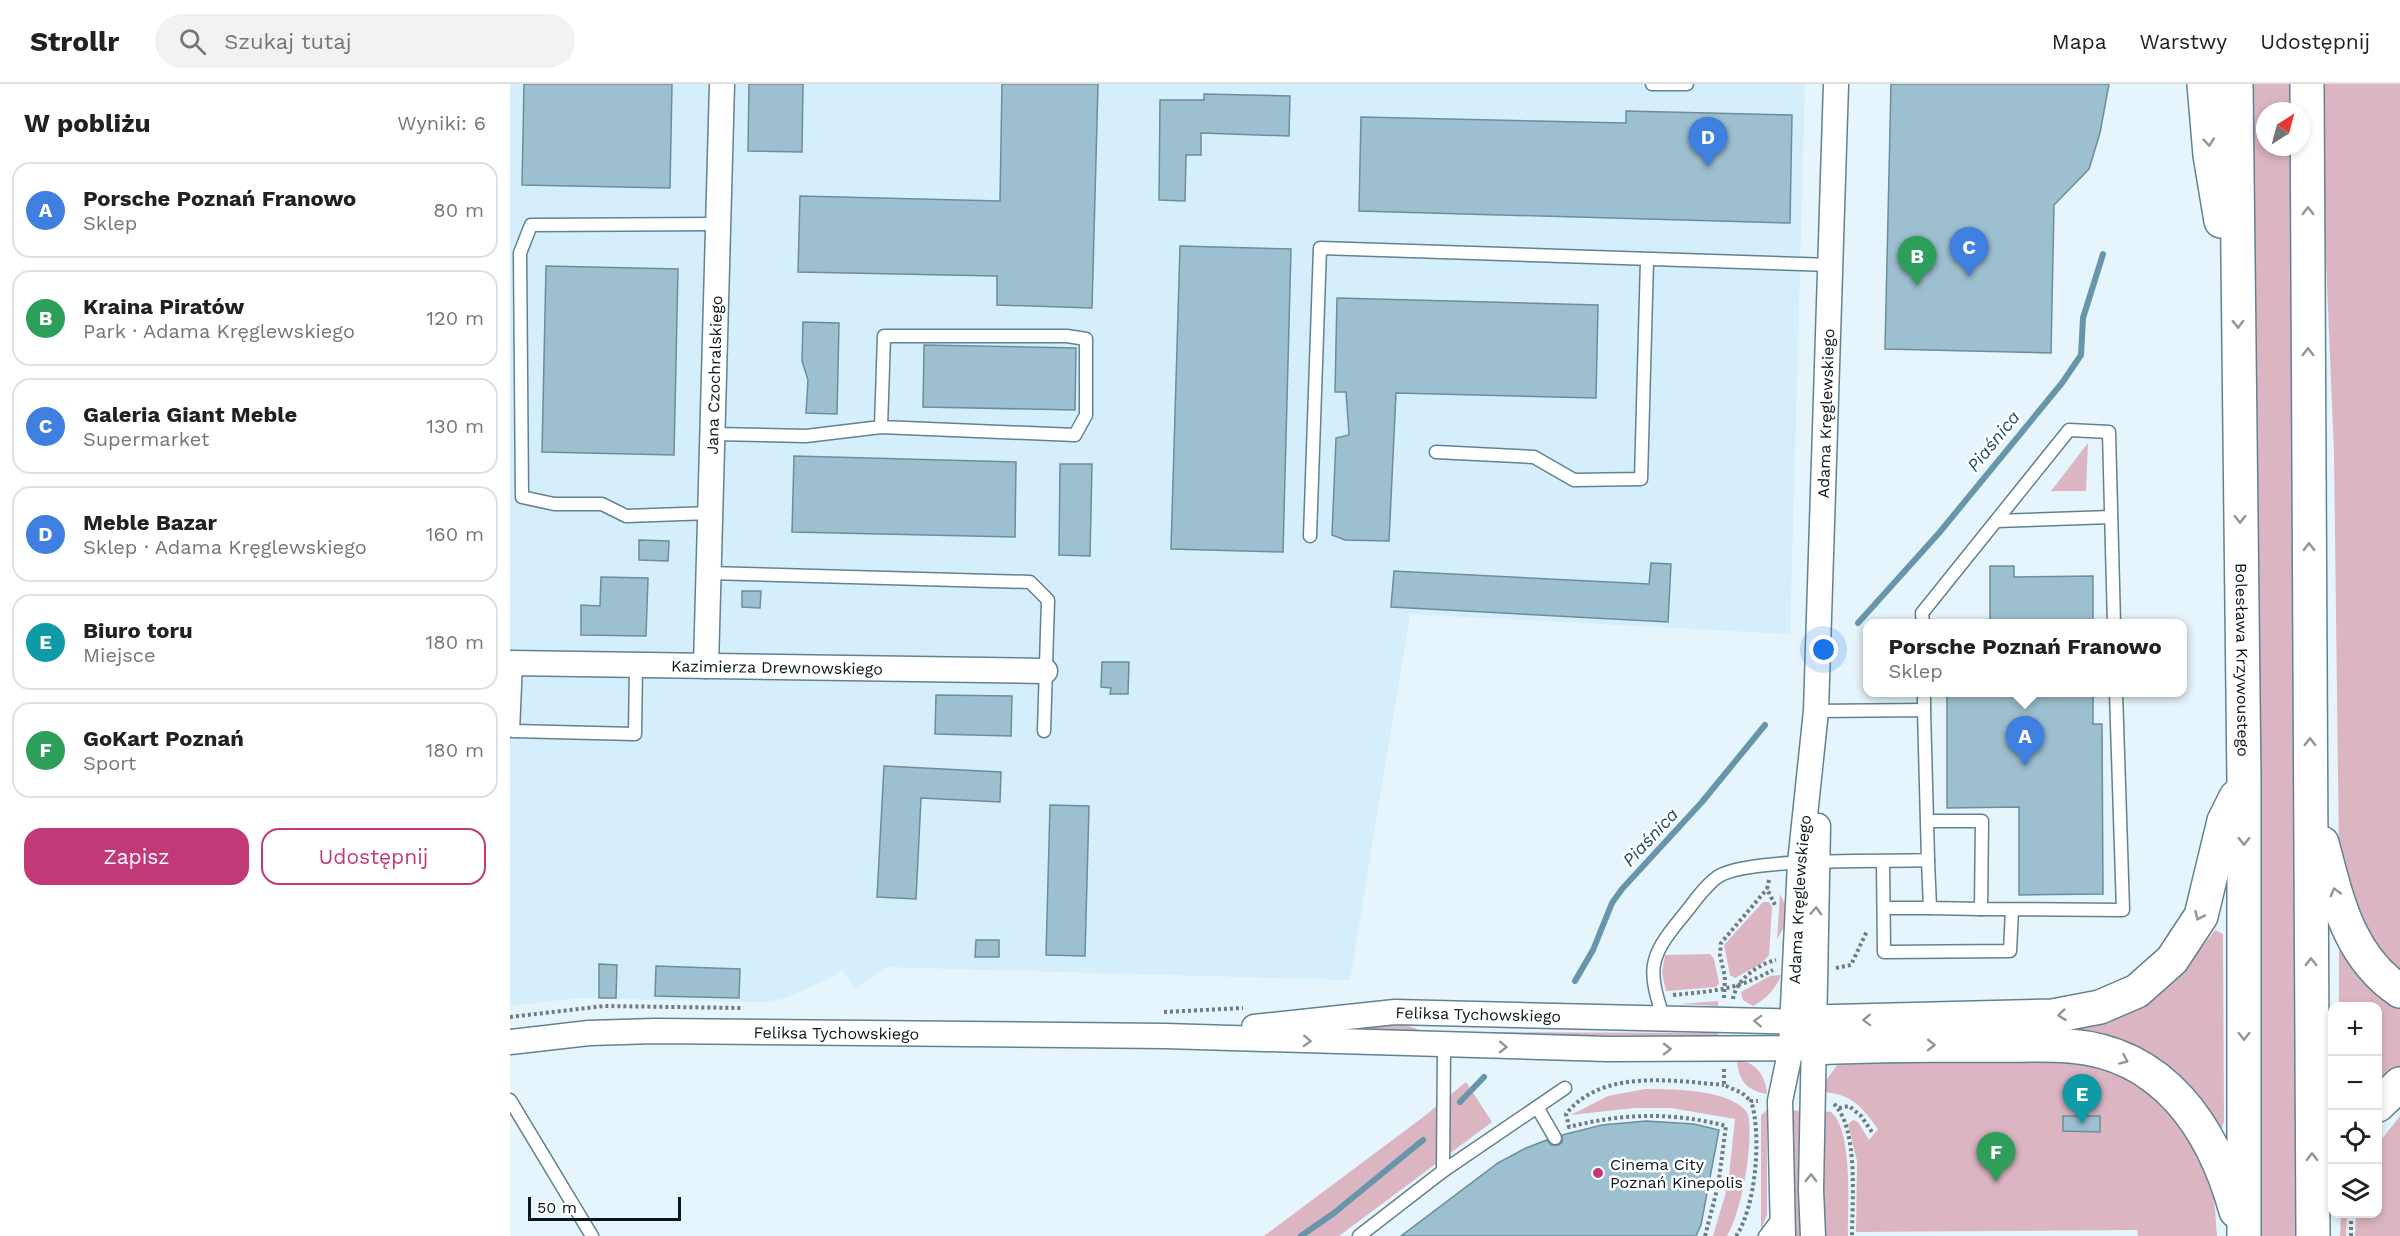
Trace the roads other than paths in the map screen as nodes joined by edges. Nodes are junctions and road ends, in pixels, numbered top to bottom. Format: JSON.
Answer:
{"nodes":[{"id":1,"x":722,"y":84,"type":"edge"},
{"id":2,"x":1652,"y":84,"type":"edge"},
{"id":3,"x":1687,"y":84,"type":"edge"},
{"id":4,"x":1836,"y":84,"type":"edge"},
{"id":5,"x":2204,"y":84,"type":"edge"},
{"id":6,"x":2236,"y":84,"type":"edge"},
{"id":7,"x":2307,"y":84,"type":"edge"},
{"id":8,"x":719,"y":224,"type":"junction"},
{"id":9,"x":1647,"y":260,"type":"junction"},
{"id":10,"x":1832,"y":265,"type":"junction"},
{"id":11,"x":2237,"y":265,"type":"junction"},
{"id":12,"x":881,"y":427,"type":"junction"},
{"id":13,"x":714,"y":434,"type":"junction"},
{"id":14,"x":1436,"y":452,"type":"dead end"},
{"id":15,"x":711,"y":513,"type":"junction"},
{"id":16,"x":2111,"y":517,"type":"junction"},
{"id":17,"x":1996,"y":521,"type":"junction"},
{"id":18,"x":1310,"y":536,"type":"dead end"},
{"id":19,"x":709,"y":573,"type":"junction"},
{"id":20,"x":1923,"y":619,"type":"edge"},
{"id":21,"x":2114,"y":619,"type":"edge"},
{"id":22,"x":513,"y":663,"type":"edge"},
{"id":23,"x":636,"y":665,"type":"junction"},
{"id":24,"x":706,"y":666,"type":"junction"},
{"id":25,"x":1045,"y":671,"type":"junction"},
{"id":26,"x":1924,"y":697,"type":"edge"},
{"id":27,"x":2116,"y":697,"type":"edge"},
{"id":28,"x":1924,"y":710,"type":"junction"},
{"id":29,"x":1816,"y":711,"type":"junction"},
{"id":30,"x":1044,"y":731,"type":"dead end"},
{"id":31,"x":2244,"y":782,"type":"junction"},
{"id":32,"x":2310,"y":801,"type":"junction"},
{"id":33,"x":1928,"y":821,"type":"junction"},
{"id":34,"x":1928,"y":860,"type":"junction"},
{"id":35,"x":1809,"y":862,"type":"junction"},
{"id":36,"x":1883,"y":862,"type":"junction"},
{"id":37,"x":1884,"y":908,"type":"junction"},
{"id":38,"x":1930,"y":908,"type":"junction"},
{"id":39,"x":1981,"y":909,"type":"junction"},
{"id":40,"x":2012,"y":910,"type":"junction"},
{"id":41,"x":2400,"y":991,"type":"edge"},
{"id":42,"x":1439,"y":1014,"type":"junction"},
{"id":43,"x":1664,"y":1020,"type":"junction"},
{"id":44,"x":1803,"y":1035,"type":"junction"},
{"id":45,"x":1165,"y":1036,"type":"junction"},
{"id":46,"x":510,"y":1042,"type":"edge"},
{"id":47,"x":1444,"y":1046,"type":"junction"},
{"id":48,"x":2400,"y":1084,"type":"edge"},
{"id":49,"x":1565,"y":1088,"type":"dead end"},
{"id":50,"x":510,"y":1100,"type":"edge"},
{"id":51,"x":2382,"y":1101,"type":"edge"},
{"id":52,"x":1537,"y":1107,"type":"junction"},
{"id":53,"x":1555,"y":1138,"type":"dead end"},
{"id":54,"x":1443,"y":1171,"type":"junction"},
{"id":55,"x":2328,"y":1204,"type":"edge"},
{"id":56,"x":1783,"y":1224,"type":"edge"},
{"id":57,"x":592,"y":1236,"type":"edge"},
{"id":58,"x":1359,"y":1236,"type":"edge"},
{"id":59,"x":1766,"y":1236,"type":"edge"},
{"id":60,"x":1813,"y":1236,"type":"edge"},
{"id":61,"x":2243,"y":1236,"type":"edge"},
{"id":62,"x":2313,"y":1236,"type":"edge"},
{"id":63,"x":2319,"y":1236,"type":"edge"}],
"edges":[{"from":1,"to":8,"type":"street","name":"Jana Czochralskiego"},
{"from":2,"to":3,"type":"lane"},
{"from":4,"to":10,"type":"street","name":"Adama Kręglewskiego"},
{"from":5,"to":11,"type":"main road","one_way":true},
{"from":6,"to":11,"type":"main road","name":"Bolesława Krzywoustego"},
{"from":32,"to":7,"type":"main road","one_way":true},
{"from":8,"to":13,"type":"street","name":"Jana Czochralskiego"},
{"from":8,"to":15,"type":"lane"},
{"from":9,"to":10,"type":"lane"},
{"from":9,"to":14,"type":"lane"},
{"from":9,"to":18,"type":"lane"},
{"from":10,"to":29,"type":"street","name":"Adama Kręglewskiego"},
{"from":11,"to":31,"type":"main road","name":"Bolesława Krzywoustego","one_way":true},
{"from":12,"to":12,"type":"lane"},
{"from":12,"to":13,"type":"lane"},
{"from":13,"to":15,"type":"street","name":"Jana Czochralskiego"},
{"from":15,"to":19,"type":"street","name":"Jana Czochralskiego"},
{"from":16,"to":17,"type":"lane"},
{"from":16,"to":17,"type":"lane"},
{"from":16,"to":21,"type":"lane"},
{"from":17,"to":20,"type":"lane"},
{"from":19,"to":24,"type":"street","name":"Jana Czochralskiego"},
{"from":19,"to":25,"type":"lane"},
{"from":22,"to":23,"type":"street","name":"Kazimierza Drewnowskiego"},
{"from":22,"to":23,"type":"lane"},
{"from":23,"to":24,"type":"street","name":"Kazimierza Drewnowskiego"},
{"from":24,"to":25,"type":"street","name":"Kazimierza Drewnowskiego"},
{"from":25,"to":30,"type":"lane"},
{"from":26,"to":28,"type":"lane"},
{"from":27,"to":40,"type":"lane"},
{"from":28,"to":29,"type":"lane"},
{"from":28,"to":33,"type":"lane"},
{"from":29,"to":35,"type":"street","name":"Adama Kręglewskiego"},
{"from":31,"to":44,"type":"main road","one_way":true},
{"from":31,"to":61,"type":"main road","name":"Bolesława Krzywoustego","one_way":true},
{"from":41,"to":32,"type":"main road","one_way":true},
{"from":62,"to":32,"type":"main road","one_way":true},
{"from":33,"to":34,"type":"lane"},
{"from":33,"to":39,"type":"lane"},
{"from":34,"to":36,"type":"lane"},
{"from":34,"to":38,"type":"lane"},
{"from":35,"to":36,"type":"lane"},
{"from":35,"to":43,"type":"lane"},
{"from":35,"to":44,"type":"street","name":"Adama Kręglewskiego"},
{"from":36,"to":37,"type":"lane"},
{"from":37,"to":38,"type":"lane"},
{"from":37,"to":40,"type":"lane"},
{"from":38,"to":39,"type":"lane"},
{"from":39,"to":40,"type":"lane"},
{"from":42,"to":43,"type":"street","name":"Feliksa Tychowskiego"},
{"from":42,"to":45,"type":"street","name":"Feliksa Tychowskiego"},
{"from":42,"to":47,"type":"street"},
{"from":44,"to":43,"type":"street","name":"Feliksa Tychowskiego","one_way":true},
{"from":47,"to":44,"type":"street","name":"Feliksa Tychowskiego","one_way":true},
{"from":44,"to":56,"type":"street"},
{"from":60,"to":44,"type":"street","one_way":true},
{"from":44,"to":61,"type":"main road","one_way":true},
{"from":45,"to":46,"type":"street","name":"Feliksa Tychowskiego"},
{"from":45,"to":47,"type":"street","name":"Feliksa Tychowskiego","one_way":true},
{"from":47,"to":54,"type":"lane"},
{"from":48,"to":51,"type":"main road"},
{"from":49,"to":52,"type":"lane"},
{"from":50,"to":57,"type":"lane"},
{"from":52,"to":53,"type":"lane"},
{"from":52,"to":54,"type":"lane"},
{"from":54,"to":58,"type":"lane"},
{"from":55,"to":63,"type":"main road"},
{"from":56,"to":59,"type":"lane"}]}
